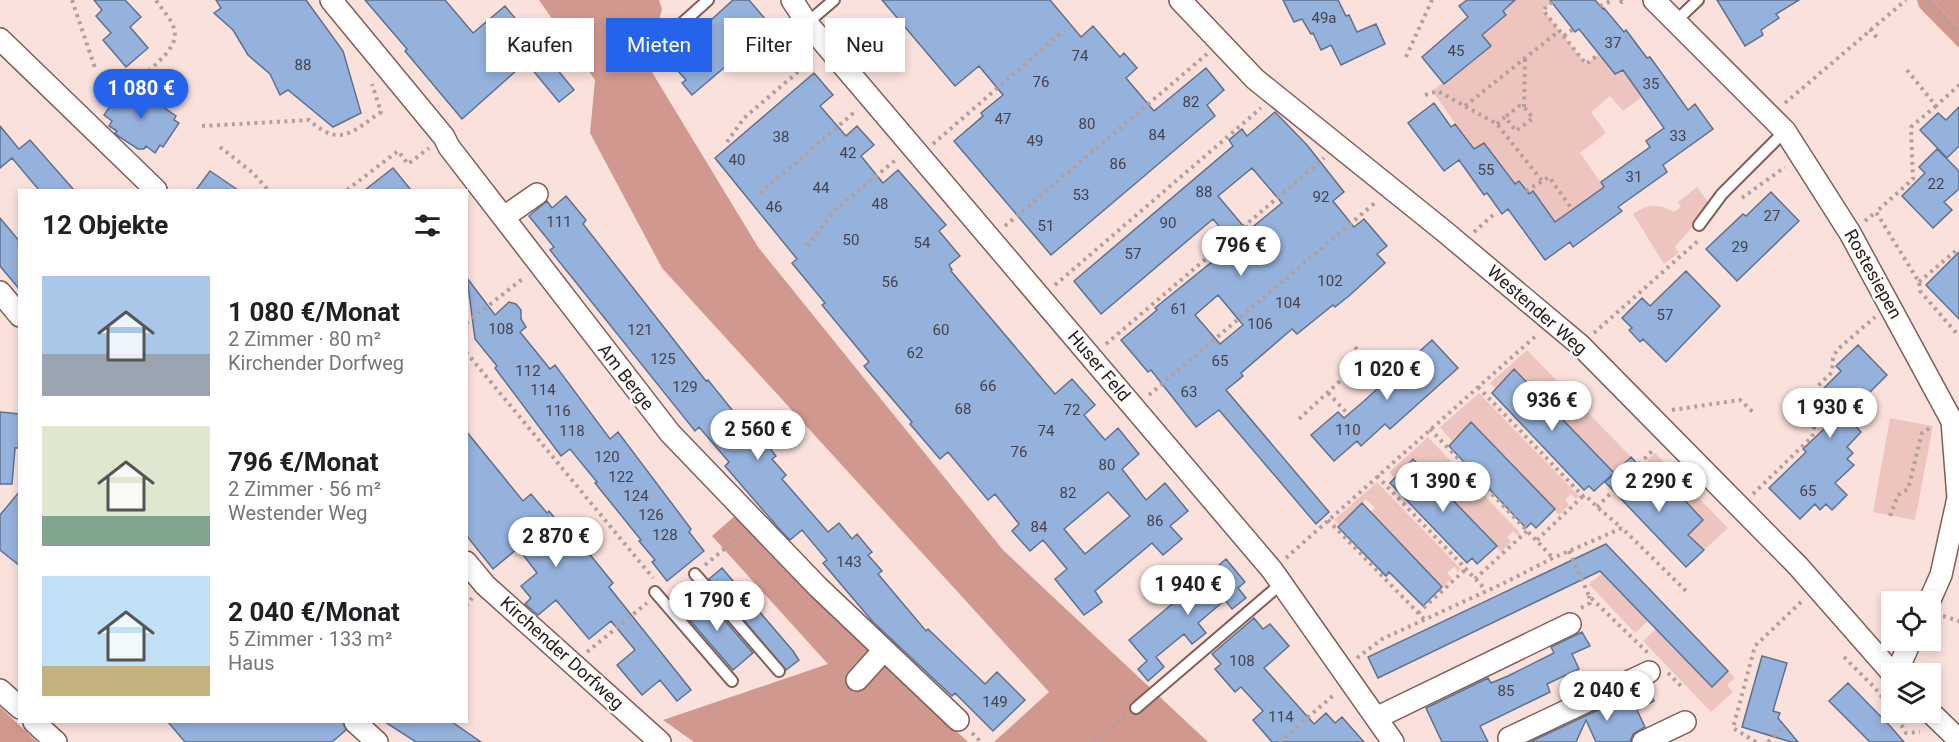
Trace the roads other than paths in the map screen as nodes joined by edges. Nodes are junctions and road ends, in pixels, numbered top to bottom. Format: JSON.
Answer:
{"nodes":[{"id":1,"x":331,"y":0,"type":"edge"},
{"id":2,"x":708,"y":0,"type":"edge"},
{"id":3,"x":792,"y":0,"type":"edge"},
{"id":4,"x":834,"y":0,"type":"edge"},
{"id":5,"x":1180,"y":0,"type":"edge"},
{"id":6,"x":1654,"y":0,"type":"edge"},
{"id":7,"x":1698,"y":0,"type":"edge"},
{"id":8,"x":688,"y":18,"type":"edge"},
{"id":9,"x":804,"y":18,"type":"edge"},
{"id":10,"x":812,"y":18,"type":"edge"},
{"id":11,"x":1676,"y":21,"type":"junction"},
{"id":12,"x":813,"y":29,"type":"edge"},
{"id":13,"x":0,"y":39,"type":"edge"},
{"id":14,"x":1779,"y":124,"type":"junction"},
{"id":15,"x":155,"y":189,"type":"edge"},
{"id":16,"x":537,"y":194,"type":"dead end"},
{"id":17,"x":504,"y":217,"type":"junction"},
{"id":18,"x":1702,"y":230,"type":"road end"},
{"id":19,"x":0,"y":292,"type":"edge"},
{"id":20,"x":18,"y":314,"type":"edge"},
{"id":21,"x":468,"y":564,"type":"edge"},
{"id":22,"x":695,"y":574,"type":"dead end"},
{"id":23,"x":1277,"y":577,"type":"junction"},
{"id":24,"x":658,"y":589,"type":"road end"},
{"id":25,"x":1934,"y":591,"type":"edge"},
{"id":26,"x":1570,"y":624,"type":"dead end"},
{"id":27,"x":884,"y":650,"type":"junction"},
{"id":28,"x":1885,"y":663,"type":"edge"},
{"id":29,"x":1655,"y":666,"type":"road end"},
{"id":30,"x":779,"y":671,"type":"dead end"},
{"id":31,"x":857,"y":680,"type":"dead end"},
{"id":32,"x":732,"y":681,"type":"dead end"},
{"id":33,"x":0,"y":690,"type":"edge"},
{"id":34,"x":18,"y":706,"type":"edge"},
{"id":35,"x":1136,"y":708,"type":"road end"},
{"id":36,"x":1376,"y":718,"type":"junction"},
{"id":37,"x":958,"y":720,"type":"dead end"},
{"id":38,"x":1685,"y":722,"type":"dead end"},
{"id":39,"x":35,"y":723,"type":"edge"},
{"id":40,"x":356,"y":723,"type":"edge"},
{"id":41,"x":1941,"y":723,"type":"edge"},
{"id":42,"x":1959,"y":740,"type":"edge"},
{"id":43,"x":56,"y":742,"type":"edge"},
{"id":44,"x":377,"y":742,"type":"edge"},
{"id":45,"x":660,"y":742,"type":"edge"},
{"id":46,"x":1393,"y":742,"type":"edge"},
{"id":47,"x":1511,"y":742,"type":"edge"},
{"id":48,"x":1643,"y":742,"type":"edge"}],
"edges":[{"from":1,"to":17,"type":"street","name":"Am Berge"},
{"from":2,"to":8,"type":"lane"},
{"from":3,"to":9,"type":"street","name":"Huser Feld"},
{"from":4,"to":10,"type":"lane"},
{"from":5,"to":28,"type":"street","name":"Westender Weg"},
{"from":6,"to":11,"type":"street","name":"Rostesiepen"},
{"from":7,"to":11,"type":"lane"},
{"from":11,"to":14,"type":"street","name":"Rostesiepen"},
{"from":12,"to":23,"type":"street","name":"Huser Feld"},
{"from":13,"to":15,"type":"street"},
{"from":14,"to":18,"type":"lane"},
{"from":14,"to":25,"type":"street","name":"Rostesiepen"},
{"from":16,"to":17,"type":"street"},
{"from":17,"to":27,"type":"street","name":"Am Berge"},
{"from":19,"to":20,"type":"street"},
{"from":21,"to":45,"type":"street","name":"Kirchender Dorfweg"},
{"from":22,"to":30,"type":"lane"},
{"from":23,"to":35,"type":"lane"},
{"from":23,"to":36,"type":"street","name":"Huser Feld"},
{"from":24,"to":32,"type":"lane"},
{"from":26,"to":36,"type":"street"},
{"from":27,"to":31,"type":"street"},
{"from":27,"to":37,"type":"street","name":"Am Berge"},
{"from":29,"to":47,"type":"street"},
{"from":33,"to":34,"type":"street"},
{"from":36,"to":46,"type":"street","name":"Huser Feld"},
{"from":38,"to":48,"type":"street"},
{"from":39,"to":43,"type":"street"},
{"from":40,"to":44,"type":"street"},
{"from":41,"to":42,"type":"street"}]}
